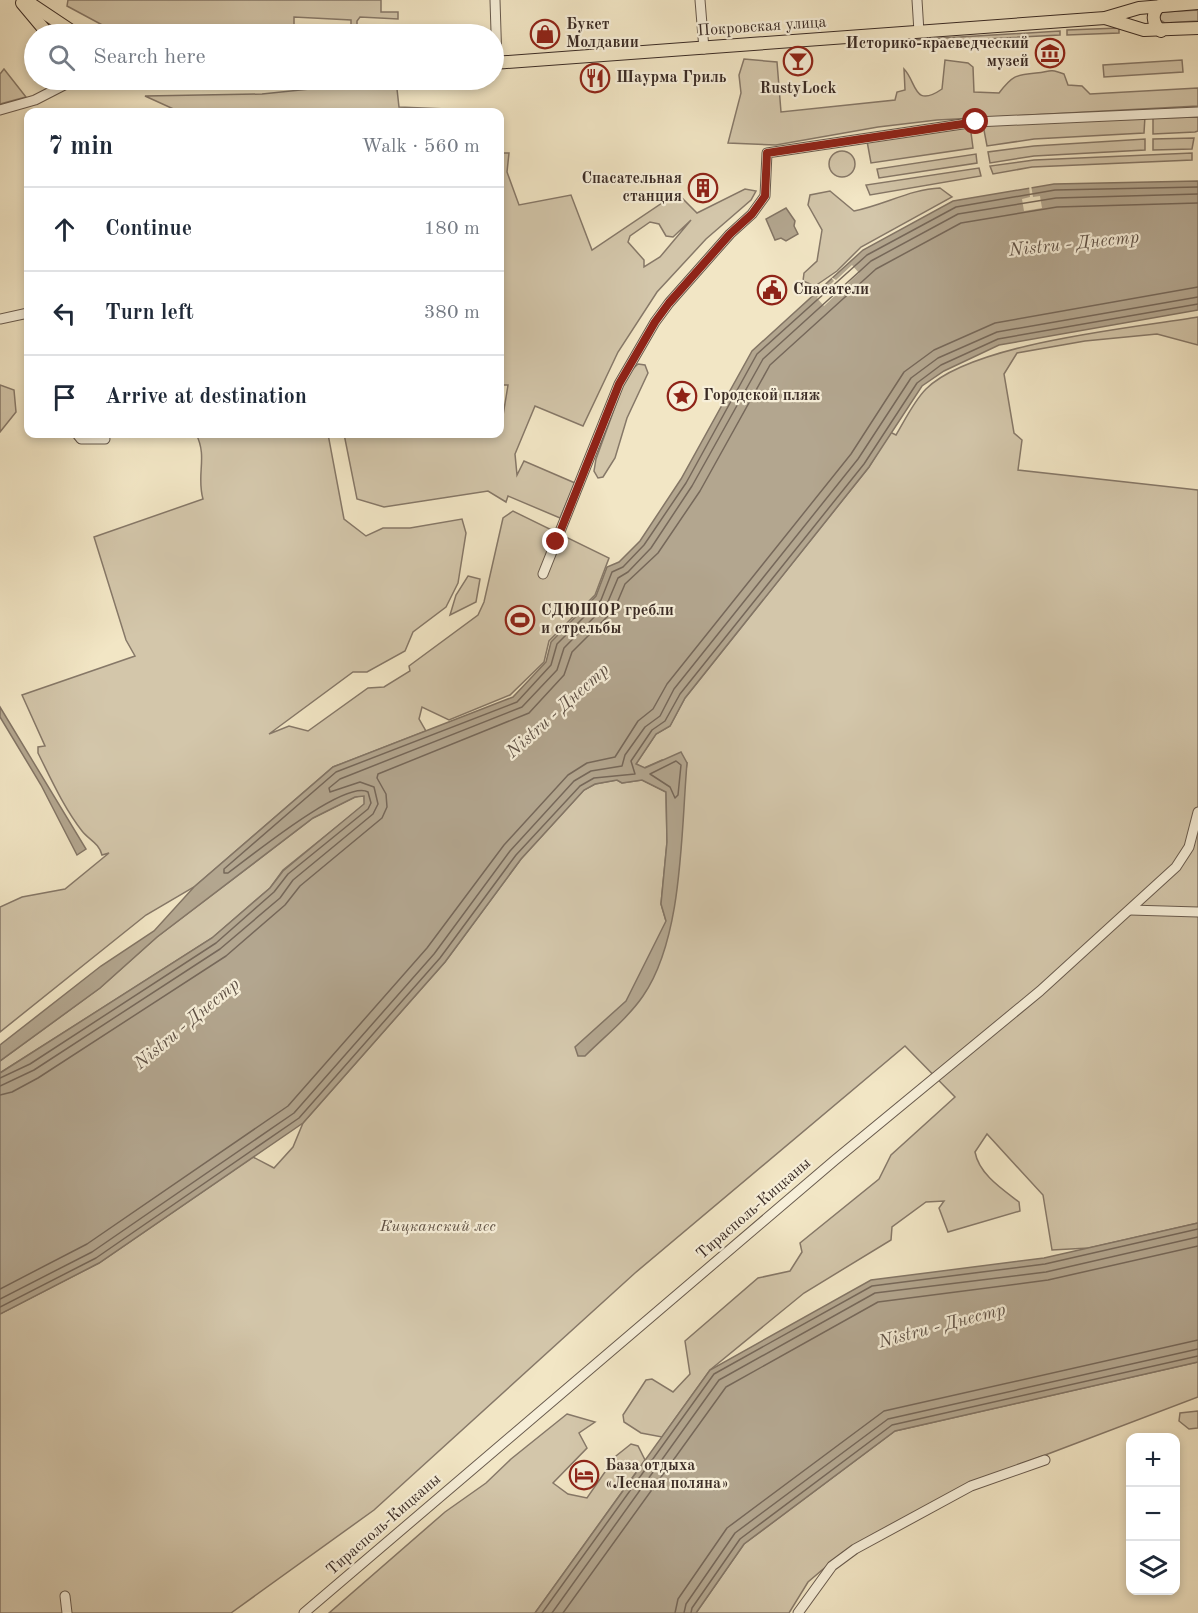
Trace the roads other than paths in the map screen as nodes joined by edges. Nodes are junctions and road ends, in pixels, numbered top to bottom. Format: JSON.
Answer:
{"nodes":[{"id":1,"x":19,"y":0,"type":"edge"},
{"id":2,"x":25,"y":0,"type":"edge"},
{"id":3,"x":495,"y":0,"type":"edge"},
{"id":4,"x":700,"y":0,"type":"edge"},
{"id":5,"x":917,"y":0,"type":"edge"},
{"id":6,"x":1198,"y":3,"type":"edge"},
{"id":7,"x":1138,"y":4,"type":"edge"},
{"id":8,"x":1160,"y":6,"type":"junction"},
{"id":9,"x":1105,"y":18,"type":"junction"},
{"id":10,"x":39,"y":24,"type":"edge"},
{"id":11,"x":57,"y":24,"type":"edge"},
{"id":12,"x":495,"y":24,"type":"edge"},
{"id":13,"x":1198,"y":28,"type":"edge"},
{"id":14,"x":1161,"y":31,"type":"junction"},
{"id":15,"x":919,"y":32,"type":"junction"},
{"id":16,"x":704,"y":49,"type":"junction"},
{"id":17,"x":504,"y":62,"type":"edge"},
{"id":18,"x":54,"y":90,"type":"edge"},
{"id":19,"x":0,"y":110,"type":"edge"},
{"id":20,"x":1198,"y":112,"type":"edge"},
{"id":21,"x":24,"y":314,"type":"edge"},
{"id":22,"x":0,"y":319,"type":"edge"},
{"id":23,"x":80,"y":438,"type":"edge"},
{"id":24,"x":105,"y":439,"type":"dead end"},
{"id":25,"x":543,"y":574,"type":"dead end"},
{"id":26,"x":1198,"y":812,"type":"edge"},
{"id":27,"x":1130,"y":910,"type":"junction"},
{"id":28,"x":1198,"y":912,"type":"edge"},
{"id":29,"x":1045,"y":1460,"type":"dead end"},
{"id":30,"x":65,"y":1596,"type":"dead end"},
{"id":31,"x":67,"y":1613,"type":"edge"},
{"id":32,"x":304,"y":1613,"type":"edge"},
{"id":33,"x":798,"y":1613,"type":"edge"}],
"edges":[{"from":1,"to":10,"type":"main road"},
{"from":2,"to":11,"type":"main road"},
{"from":3,"to":12,"type":"street"},
{"from":4,"to":16,"type":"street"},
{"from":5,"to":15,"type":"street"},
{"from":6,"to":8,"type":"main road","name":"Покровская улица"},
{"from":7,"to":8,"type":"main road","name":"Покровская улица"},
{"from":7,"to":9,"type":"main road","name":"Покровская улица"},
{"from":8,"to":14,"type":"main road"},
{"from":9,"to":14,"type":"main road","name":"Покровская улица"},
{"from":9,"to":15,"type":"main road","name":"Покровская улица"},
{"from":13,"to":14,"type":"main road","name":"Покровская улица"},
{"from":15,"to":16,"type":"main road","name":"Покровская улица"},
{"from":16,"to":17,"type":"main road","name":"Покровская улица"},
{"from":18,"to":19,"type":"street"},
{"from":20,"to":25,"type":"street"},
{"from":21,"to":22,"type":"street"},
{"from":23,"to":24,"type":"street"},
{"from":26,"to":27,"type":"street","name":"Тирасполь-Кицканы"},
{"from":27,"to":28,"type":"street"},
{"from":27,"to":32,"type":"street","name":"Тирасполь-Кицканы"},
{"from":29,"to":33,"type":"street"},
{"from":30,"to":31,"type":"street"}]}
